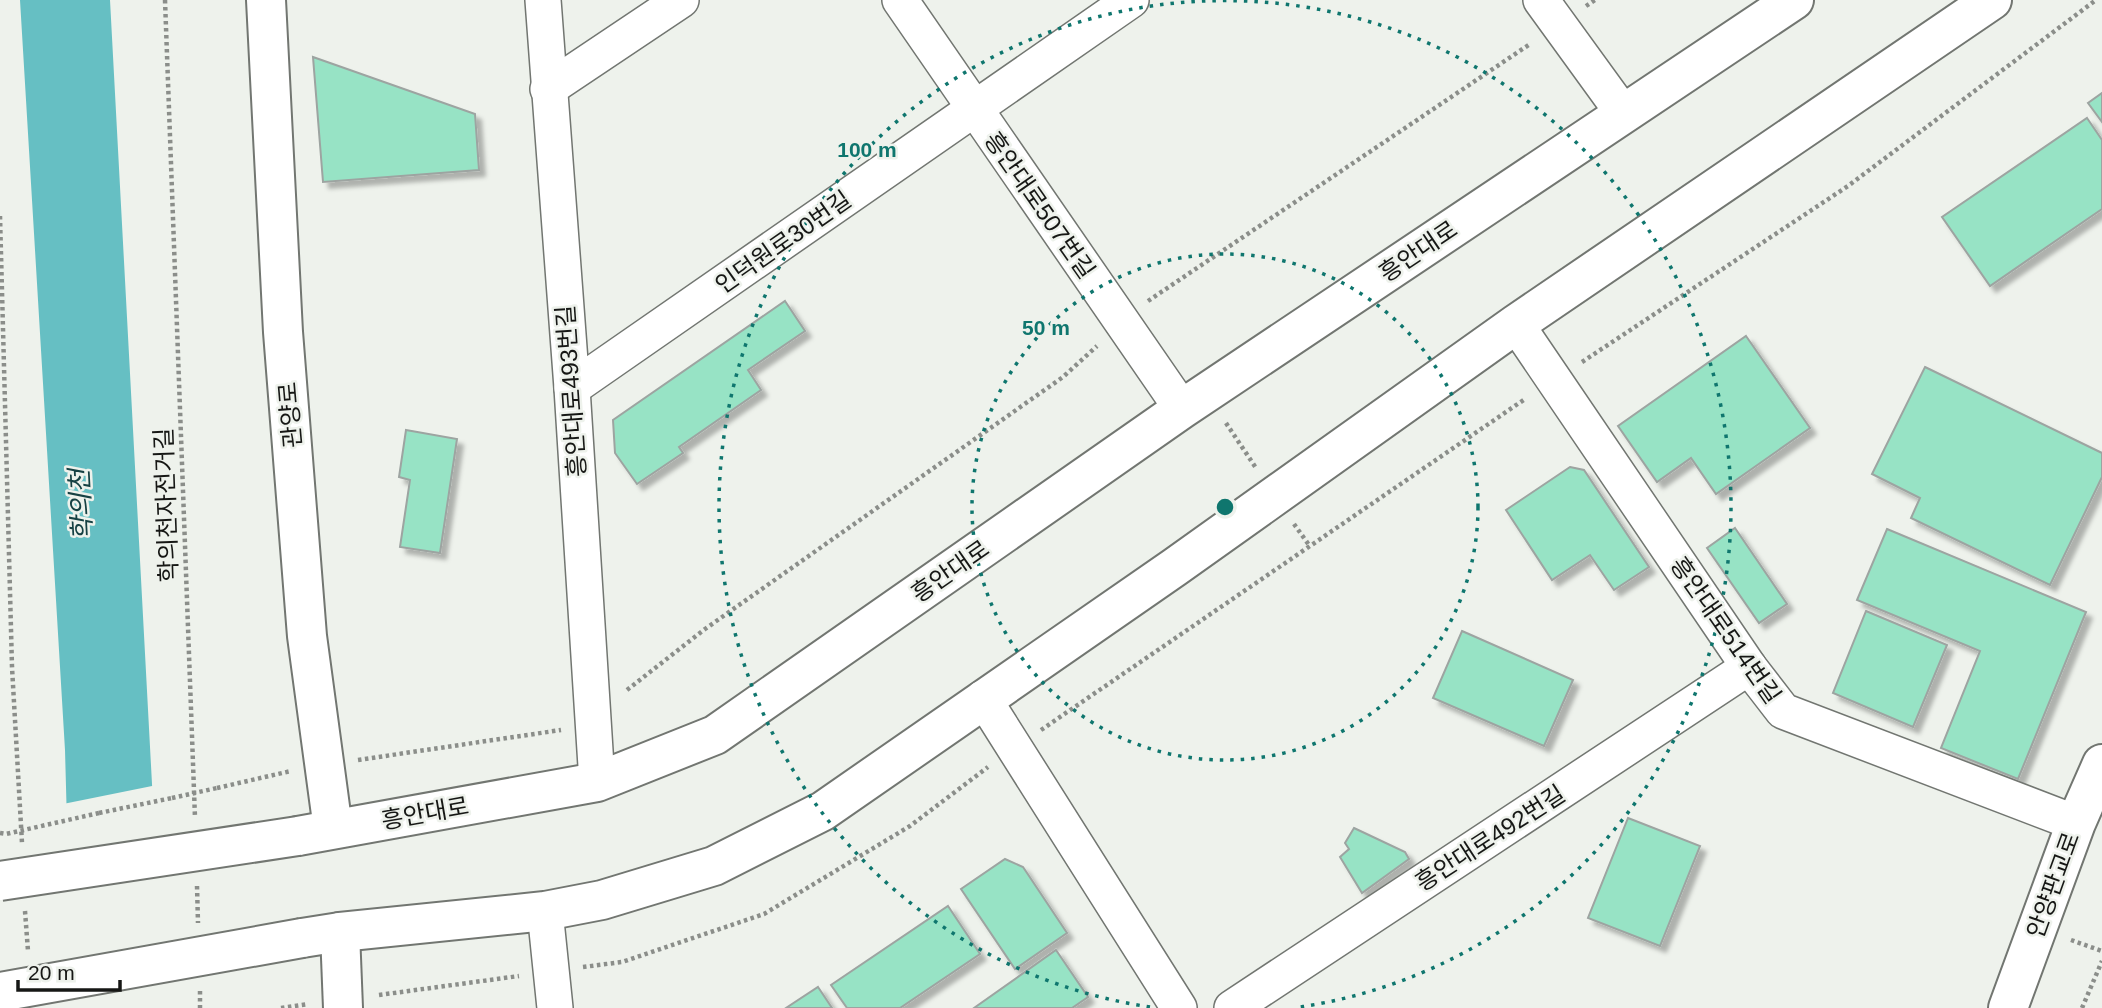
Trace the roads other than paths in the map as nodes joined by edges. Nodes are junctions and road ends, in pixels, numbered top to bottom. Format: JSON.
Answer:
{"nodes":[{"id":1,"x":266,"y":0,"type":"edge"},
{"id":2,"x":543,"y":0,"type":"edge"},
{"id":3,"x":681,"y":0,"type":"edge"},
{"id":4,"x":900,"y":0,"type":"edge"},
{"id":5,"x":1131,"y":0,"type":"edge"},
{"id":6,"x":1794,"y":0,"type":"edge"},
{"id":7,"x":1992,"y":0,"type":"edge"},
{"id":8,"x":1550,"y":12,"type":"edge"},
{"id":9,"x":548,"y":89,"type":"junction"},
{"id":10,"x":974,"y":109,"type":"junction"},
{"id":11,"x":1623,"y":113,"type":"junction"},
{"id":12,"x":1516,"y":324,"type":"junction"},
{"id":13,"x":572,"y":388,"type":"junction"},
{"id":14,"x":1182,"y":409,"type":"junction"},
{"id":15,"x":1749,"y":667,"type":"junction"},
{"id":16,"x":983,"y":698,"type":"junction"},
{"id":17,"x":2102,"y":764,"type":"edge"},
{"id":18,"x":597,"y":782,"type":"junction"},
{"id":19,"x":2076,"y":823,"type":"junction"},
{"id":20,"x":315,"y":833,"type":"junction"},
{"id":21,"x":12,"y":890,"type":"edge"},
{"id":22,"x":545,"y":911,"type":"junction"},
{"id":23,"x":340,"y":932,"type":"junction"},
{"id":24,"x":0,"y":992,"type":"edge"},
{"id":25,"x":343,"y":1004,"type":"edge"},
{"id":26,"x":555,"y":1008,"type":"edge"},
{"id":27,"x":1179,"y":1008,"type":"edge"},
{"id":28,"x":1232,"y":1008,"type":"edge"},
{"id":29,"x":2008,"y":1008,"type":"edge"}],
"edges":[{"from":1,"to":20,"type":"main road","name":"관양로"},
{"from":2,"to":9,"type":"street","name":"흥안대로493번길"},
{"from":3,"to":9,"type":"street"},
{"from":4,"to":10,"type":"street","name":"흥안대로507번길"},
{"from":5,"to":10,"type":"street","name":"인덕원로30번길"},
{"from":6,"to":11,"type":"main road","name":"흥안대로"},
{"from":7,"to":12,"type":"main road"},
{"from":8,"to":11,"type":"street"},
{"from":9,"to":13,"type":"street","name":"흥안대로493번길"},
{"from":10,"to":13,"type":"street","name":"인덕원로30번길"},
{"from":10,"to":14,"type":"street","name":"흥안대로507번길"},
{"from":11,"to":14,"type":"main road","name":"흥안대로"},
{"from":12,"to":15,"type":"street","name":"흥안대로514번길"},
{"from":12,"to":16,"type":"main road"},
{"from":13,"to":18,"type":"street","name":"흥안대로493번길"},
{"from":14,"to":18,"type":"main road","name":"흥안대로"},
{"from":15,"to":19,"type":"street","name":"흥안대로514번길"},
{"from":15,"to":28,"type":"street","name":"흥안대로492번길"},
{"from":16,"to":22,"type":"main road"},
{"from":16,"to":27,"type":"street"},
{"from":17,"to":19,"type":"main road","name":"안양판교로"},
{"from":18,"to":20,"type":"main road","name":"흥안대로"},
{"from":19,"to":29,"type":"main road","name":"안양판교로"},
{"from":20,"to":21,"type":"main road","name":"흥안대로","bridge":true},
{"from":22,"to":23,"type":"main road"},
{"from":22,"to":26,"type":"street"},
{"from":23,"to":24,"type":"main road","bridge":true},
{"from":23,"to":25,"type":"main road"}]}
